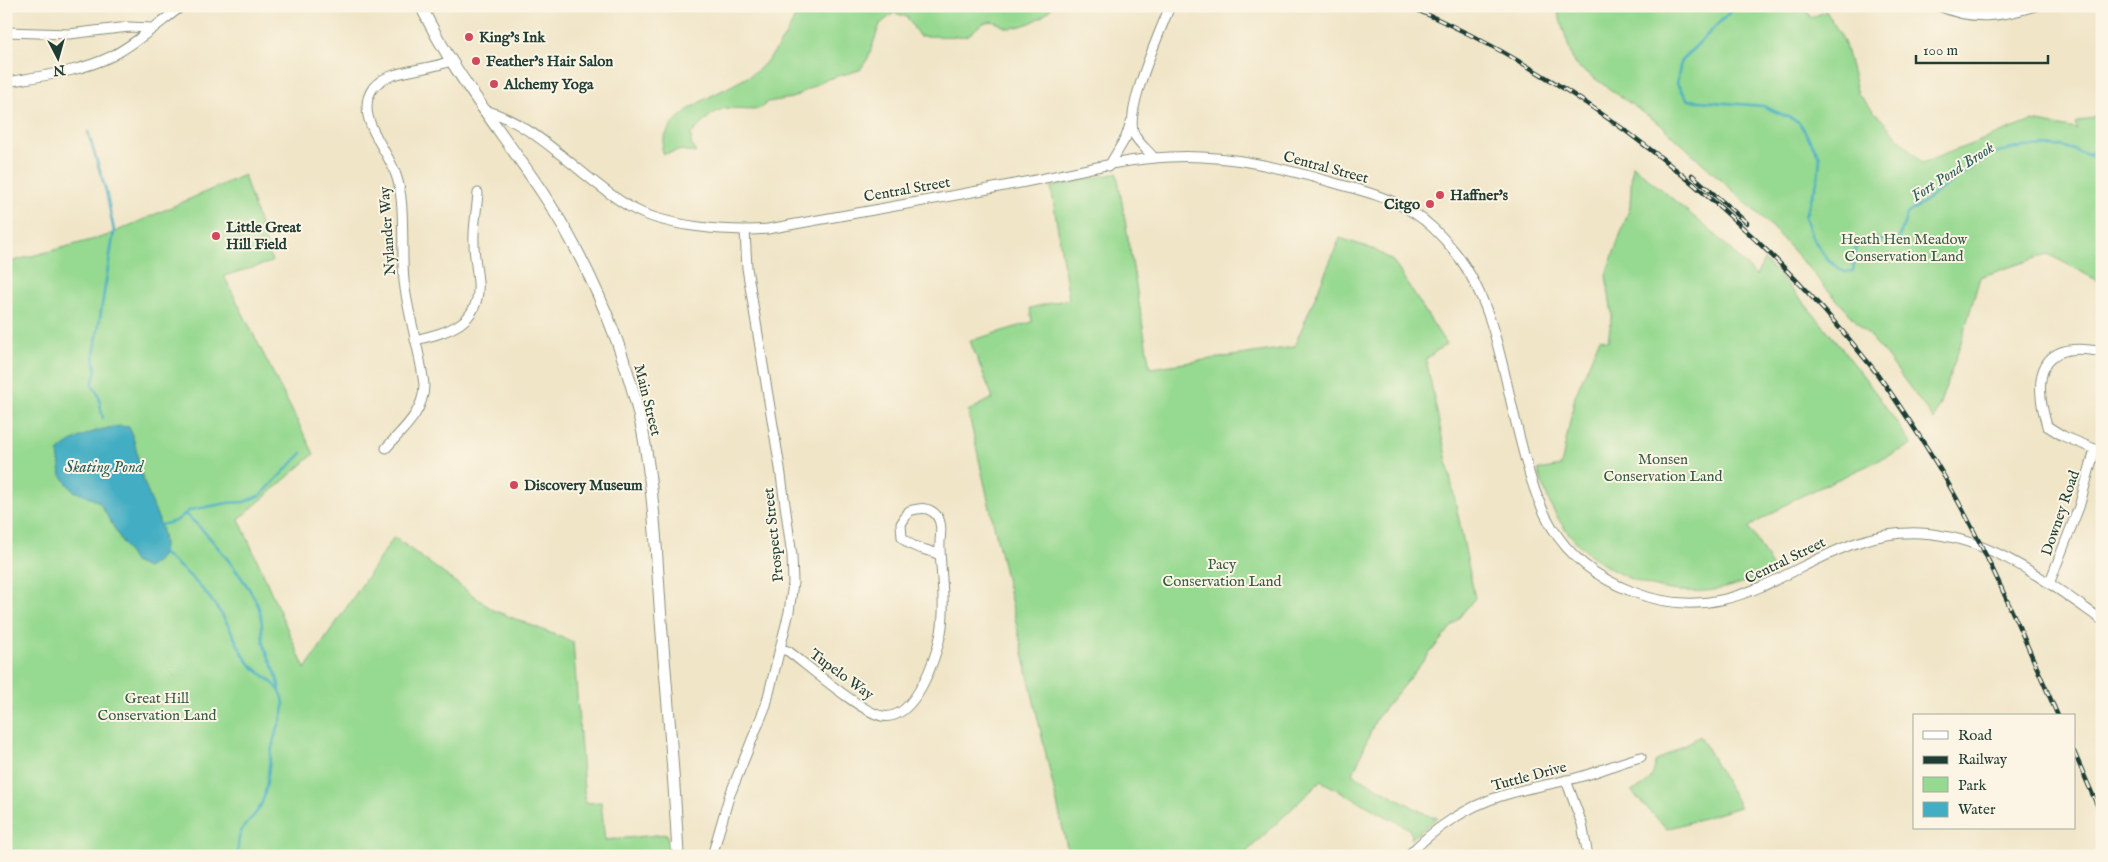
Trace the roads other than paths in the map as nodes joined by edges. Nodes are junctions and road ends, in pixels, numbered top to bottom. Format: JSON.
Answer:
{"nodes":[{"id":1,"x":182,"y":6,"type":"edge"},
{"id":2,"x":421,"y":6,"type":"edge"},
{"id":3,"x":1170,"y":6,"type":"edge"},
{"id":4,"x":1939,"y":6,"type":"edge"},
{"id":5,"x":2035,"y":6,"type":"edge"},
{"id":6,"x":153,"y":28,"type":"junction"},
{"id":7,"x":6,"y":32,"type":"edge"},
{"id":8,"x":450,"y":61,"type":"junction"},
{"id":9,"x":6,"y":82,"type":"edge"},
{"id":10,"x":485,"y":110,"type":"junction"},
{"id":11,"x":1131,"y":121,"type":"junction"},
{"id":12,"x":1154,"y":158,"type":"junction"},
{"id":13,"x":1109,"y":166,"type":"junction"},
{"id":14,"x":478,"y":193,"type":"dead end"},
{"id":15,"x":745,"y":231,"type":"junction"},
{"id":16,"x":415,"y":340,"type":"junction"},
{"id":17,"x":2102,"y":352,"type":"edge"},
{"id":18,"x":386,"y":448,"type":"dead end"},
{"id":19,"x":2098,"y":450,"type":"edge"},
{"id":20,"x":940,"y":555,"type":"junction"},
{"id":21,"x":2048,"y":584,"type":"junction"},
{"id":22,"x":2102,"y":620,"type":"edge"},
{"id":23,"x":780,"y":649,"type":"junction"},
{"id":24,"x":1641,"y":757,"type":"dead end"},
{"id":25,"x":1566,"y":780,"type":"junction"},
{"id":26,"x":678,"y":856,"type":"edge"},
{"id":27,"x":712,"y":856,"type":"edge"},
{"id":28,"x":1408,"y":856,"type":"edge"},
{"id":29,"x":1588,"y":856,"type":"edge"}],
"edges":[{"from":1,"to":6,"type":"street"},
{"from":2,"to":8,"type":"main road","name":"Main Street"},
{"from":3,"to":11,"type":"street"},
{"from":4,"to":5,"type":"street"},
{"from":6,"to":7,"type":"street"},
{"from":6,"to":9,"type":"street"},
{"from":8,"to":10,"type":"main road","name":"Main Street"},
{"from":8,"to":16,"type":"street","name":"Nylander Way"},
{"from":10,"to":15,"type":"street","name":"Central Street"},
{"from":10,"to":26,"type":"main road","name":"Main Street"},
{"from":11,"to":12,"type":"street"},
{"from":11,"to":13,"type":"street"},
{"from":12,"to":13,"type":"street","name":"Central Street"},
{"from":12,"to":21,"type":"street","name":"Central Street"},
{"from":13,"to":15,"type":"street","name":"Central Street"},
{"from":14,"to":16,"type":"street"},
{"from":15,"to":23,"type":"street","name":"Prospect Street"},
{"from":16,"to":18,"type":"street","name":"Nylander Way"},
{"from":17,"to":19,"type":"street"},
{"from":19,"to":21,"type":"street","name":"Downey Road"},
{"from":20,"to":20,"type":"street","name":"Tupelo Way"},
{"from":20,"to":23,"type":"street","name":"Tupelo Way"},
{"from":21,"to":22,"type":"street","name":"Central Street"},
{"from":23,"to":27,"type":"street","name":"Prospect Street"},
{"from":24,"to":25,"type":"street","name":"Tuttle Drive"},
{"from":25,"to":28,"type":"street","name":"Tuttle Drive"},
{"from":25,"to":29,"type":"street"}]}
